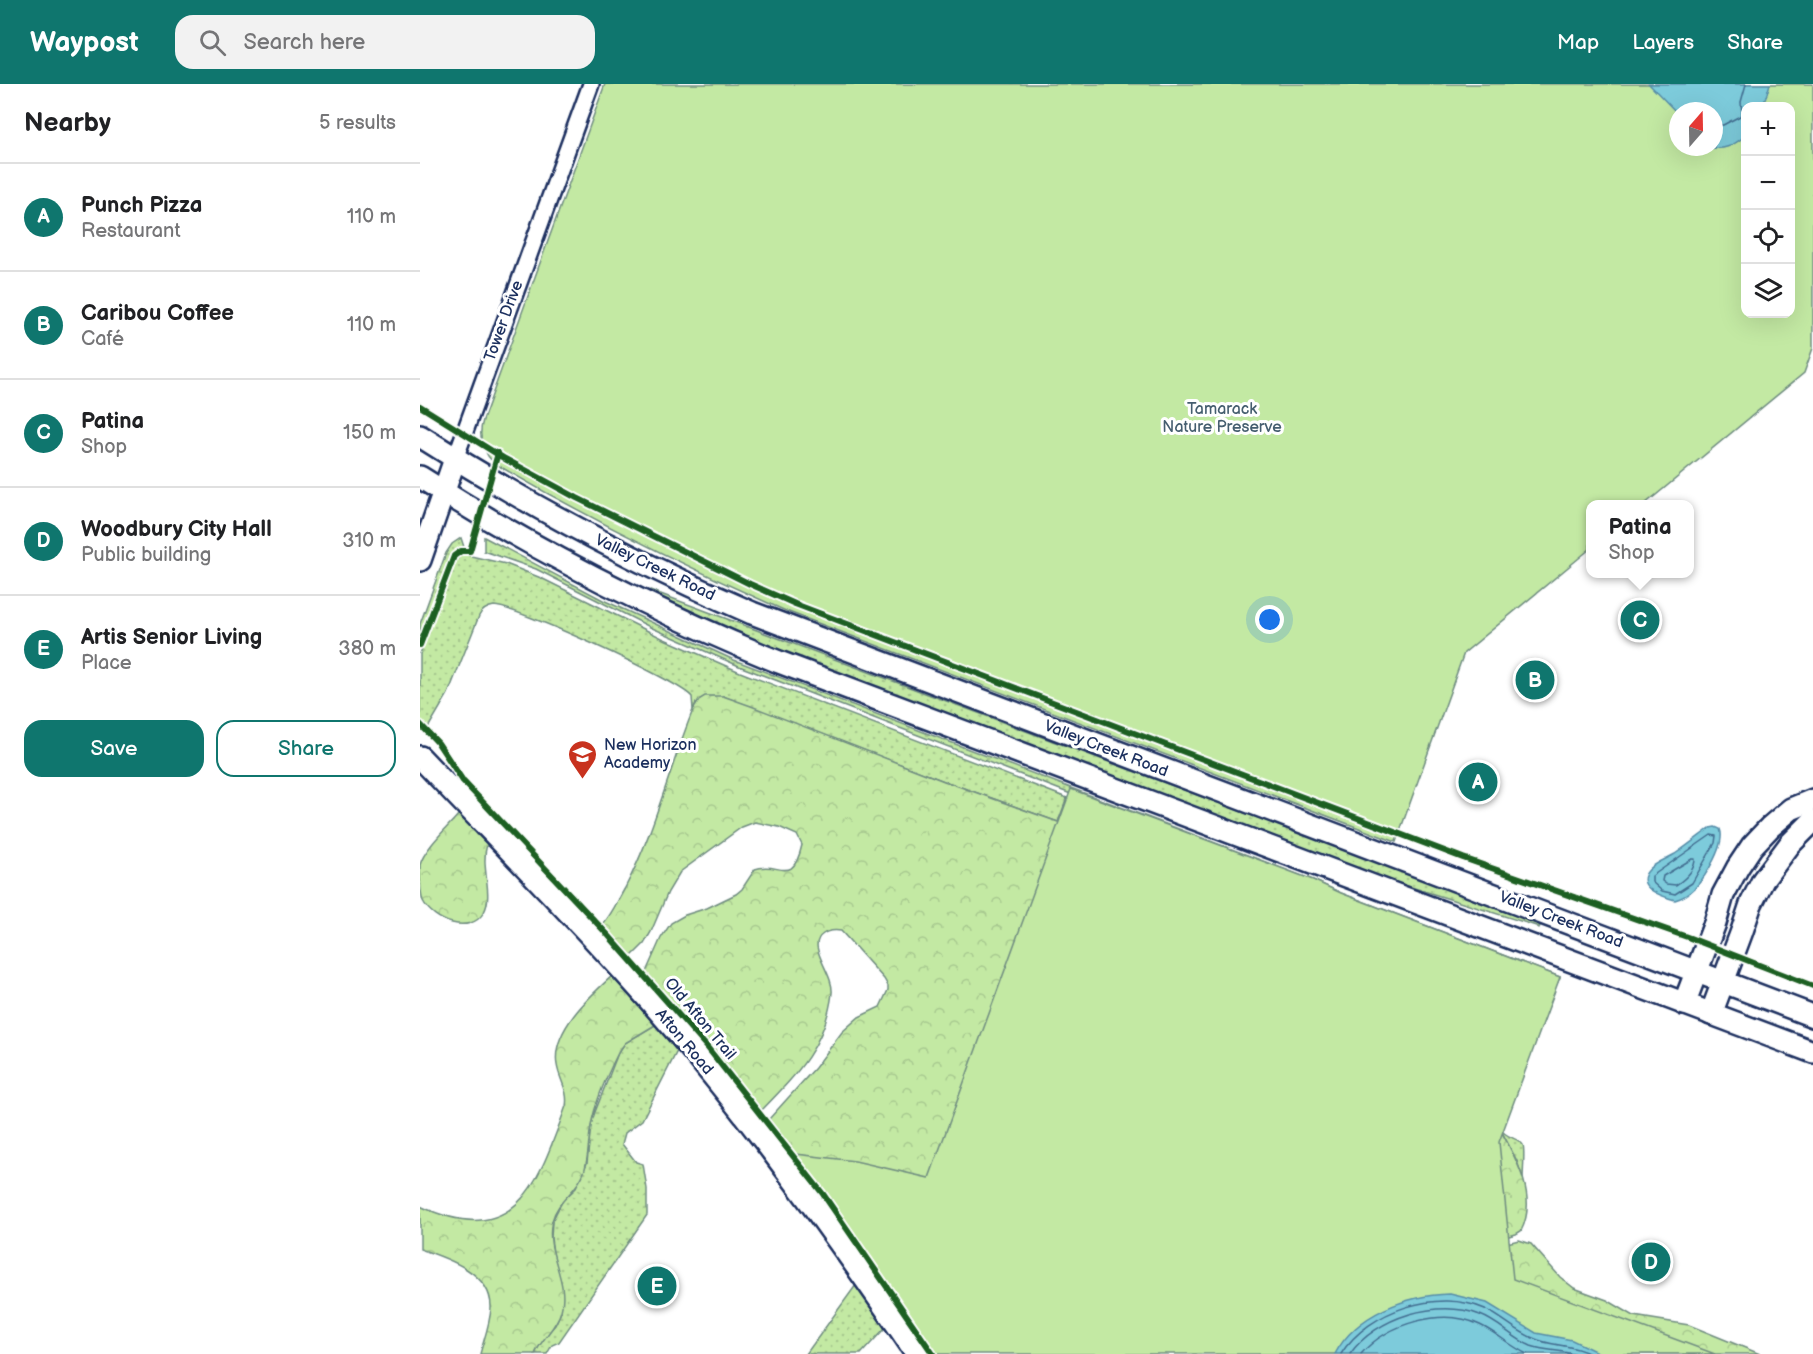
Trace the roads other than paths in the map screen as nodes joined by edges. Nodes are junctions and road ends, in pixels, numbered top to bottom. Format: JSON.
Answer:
{"nodes":[{"id":1,"x":591,"y":84,"type":"edge"},
{"id":2,"x":420,"y":436,"type":"edge"},
{"id":3,"x":455,"y":459,"type":"junction"},
{"id":4,"x":420,"y":477,"type":"edge"},
{"id":5,"x":443,"y":492,"type":"junction"},
{"id":6,"x":420,"y":560,"type":"edge"},
{"id":7,"x":420,"y":757,"type":"edge"},
{"id":8,"x":1813,"y":800,"type":"edge"},
{"id":9,"x":1813,"y":821,"type":"edge"},
{"id":10,"x":1697,"y":972,"type":"junction"},
{"id":11,"x":1723,"y":982,"type":"junction"},
{"id":12,"x":1684,"y":1004,"type":"junction"},
{"id":13,"x":1711,"y":1014,"type":"junction"},
{"id":14,"x":1813,"y":1016,"type":"edge"},
{"id":15,"x":1813,"y":1052,"type":"edge"},
{"id":16,"x":916,"y":1354,"type":"edge"}],
"edges":[{"from":1,"to":3,"type":"street","name":"Tower Drive"},
{"from":2,"to":3,"type":"main road","name":"Valley Creek Road"},
{"from":3,"to":5,"type":"main road","name":"Tower Drive"},
{"from":3,"to":10,"type":"main road","name":"Valley Creek Road"},
{"from":4,"to":5,"type":"main road","name":"Valley Creek Road"},
{"from":5,"to":6,"type":"main road","name":"Tower Drive"},
{"from":5,"to":12,"type":"main road","name":"Valley Creek Road"},
{"from":7,"to":16,"type":"main road","name":"Afton Road"},
{"from":8,"to":10,"type":"main road"},
{"from":9,"to":11,"type":"main road"},
{"from":10,"to":11,"type":"main road","name":"Valley Creek Road"},
{"from":10,"to":12,"type":"main road"},
{"from":11,"to":13,"type":"main road"},
{"from":11,"to":14,"type":"main road","name":"Valley Creek Road"},
{"from":12,"to":13,"type":"main road","name":"Valley Creek Road"},
{"from":13,"to":15,"type":"main road","name":"Valley Creek Road"}]}
